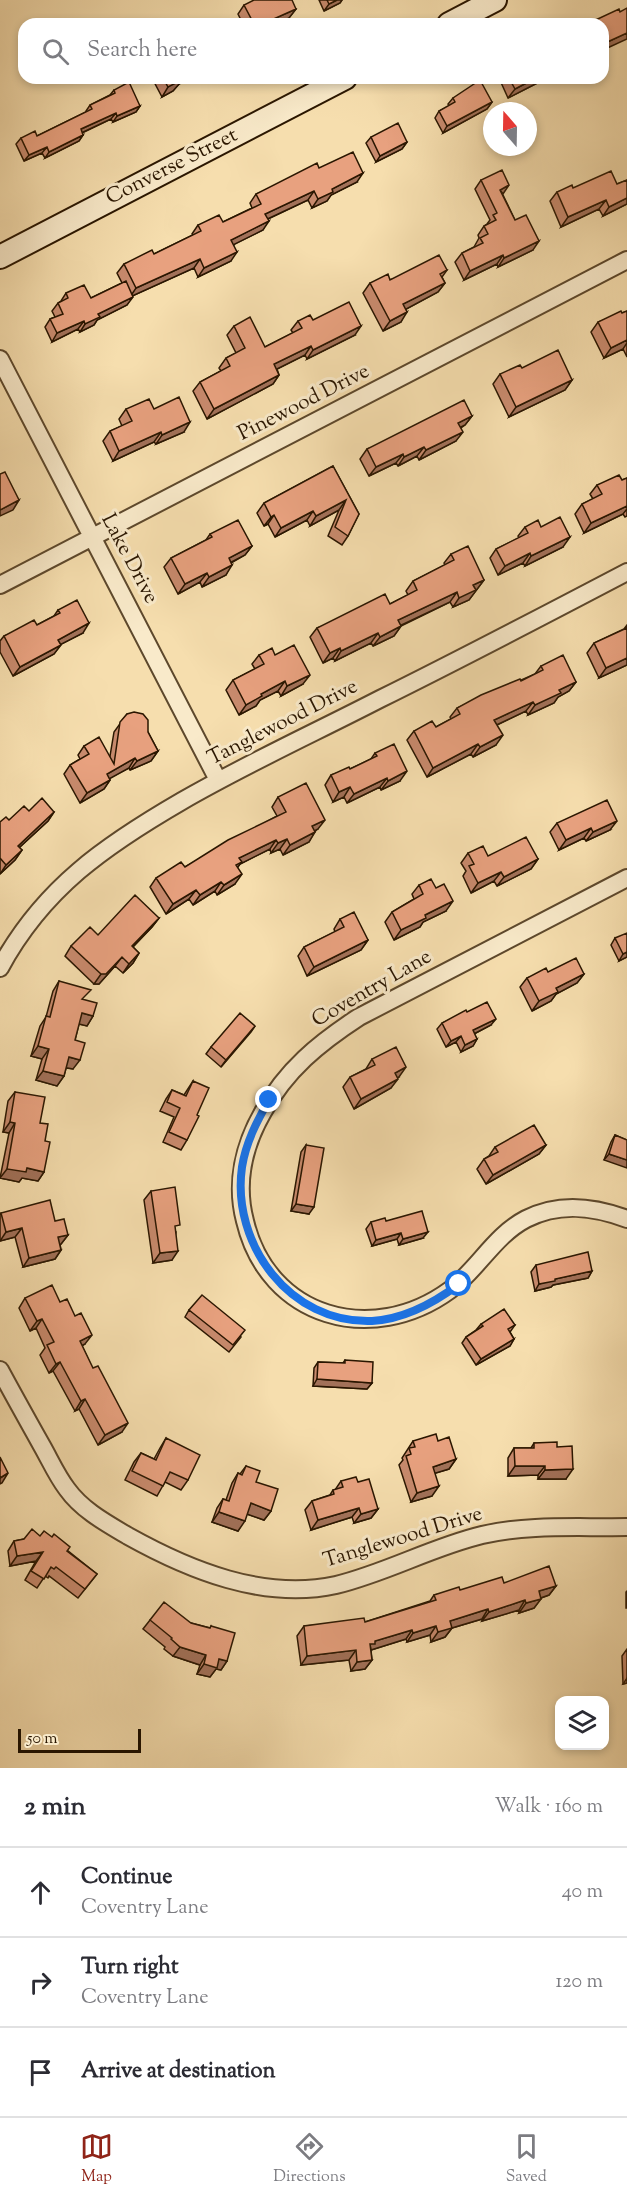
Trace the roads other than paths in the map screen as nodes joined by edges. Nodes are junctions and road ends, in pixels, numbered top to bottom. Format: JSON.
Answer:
{"nodes":[{"id":1,"x":495,"y":0,"type":"edge"},
{"id":2,"x":460,"y":18,"type":"edge"},
{"id":3,"x":333,"y":84,"type":"edge"},
{"id":4,"x":0,"y":257,"type":"edge"},
{"id":5,"x":627,"y":260,"type":"edge"},
{"id":6,"x":0,"y":359,"type":"edge"},
{"id":7,"x":92,"y":537,"type":"junction"},
{"id":8,"x":627,"y":572,"type":"edge"},
{"id":9,"x":0,"y":585,"type":"edge"},
{"id":10,"x":218,"y":780,"type":"junction"},
{"id":11,"x":627,"y":878,"type":"edge"},
{"id":12,"x":0,"y":968,"type":"edge"},
{"id":13,"x":627,"y":1219,"type":"edge"},
{"id":14,"x":0,"y":1370,"type":"edge"},
{"id":15,"x":627,"y":1527,"type":"edge"}],
"edges":[{"from":1,"to":2,"type":"main road"},
{"from":3,"to":4,"type":"main road","name":"Converse Street"},
{"from":5,"to":7,"type":"street","name":"Pinewood Drive"},
{"from":6,"to":7,"type":"street","name":"Lake Drive"},
{"from":7,"to":9,"type":"street","name":"Pinewood Drive"},
{"from":7,"to":10,"type":"street","name":"Lake Drive"},
{"from":8,"to":10,"type":"street","name":"Tanglewood Drive"},
{"from":10,"to":12,"type":"street","name":"Tanglewood Drive"},
{"from":11,"to":13,"type":"street","name":"Coventry Lane"},
{"from":14,"to":15,"type":"street","name":"Tanglewood Drive"}]}
